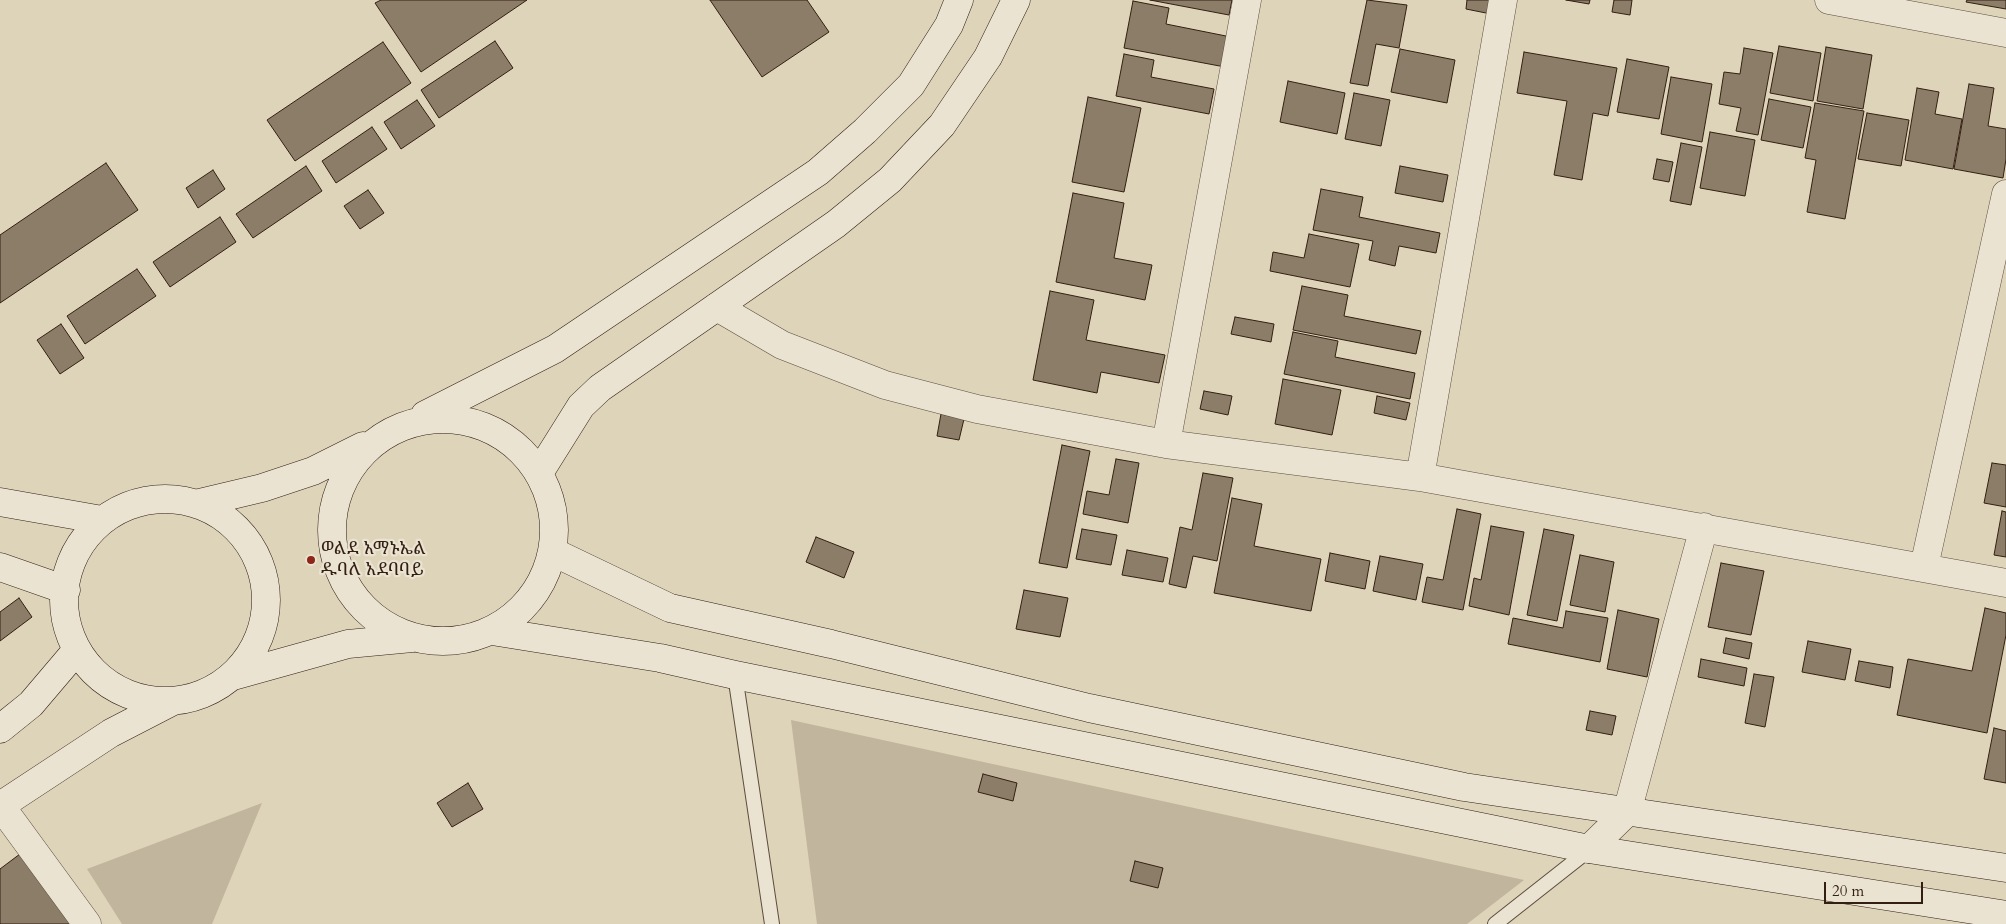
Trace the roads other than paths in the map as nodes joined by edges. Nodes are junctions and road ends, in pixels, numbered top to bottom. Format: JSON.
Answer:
{"nodes":[{"id":1,"x":959,"y":0,"type":"edge"},
{"id":2,"x":1016,"y":0,"type":"edge"},
{"id":3,"x":1247,"y":0,"type":"edge"},
{"id":4,"x":1503,"y":0,"type":"edge"},
{"id":5,"x":1829,"y":0,"type":"edge"},
{"id":6,"x":2006,"y":32,"type":"edge"},
{"id":7,"x":2006,"y":194,"type":"edge"},
{"id":8,"x":717,"y":306,"type":"junction"},
{"id":9,"x":416,"y":420,"type":"junction"},
{"id":10,"x":375,"y":439,"type":"junction"},
{"id":11,"x":1166,"y":444,"type":"junction"},
{"id":12,"x":539,"y":473,"type":"junction"},
{"id":13,"x":1420,"y":477,"type":"junction"},
{"id":14,"x":0,"y":502,"type":"edge"},
{"id":15,"x":199,"y":503,"type":"junction"},
{"id":16,"x":102,"y":520,"type":"junction"},
{"id":17,"x":1704,"y":527,"type":"junction"},
{"id":18,"x":553,"y":552,"type":"junction"},
{"id":19,"x":0,"y":566,"type":"edge"},
{"id":20,"x":1924,"y":567,"type":"junction"},
{"id":21,"x":2006,"y":582,"type":"edge"},
{"id":22,"x":66,"y":590,"type":"junction"},
{"id":23,"x":492,"y":631,"type":"junction"},
{"id":24,"x":412,"y":638,"type":"junction"},
{"id":25,"x":76,"y":651,"type":"junction"},
{"id":26,"x":735,"y":675,"type":"junction"},
{"id":27,"x":233,"y":676,"type":"junction"},
{"id":28,"x":171,"y":702,"type":"junction"},
{"id":29,"x":0,"y":729,"type":"edge"},
{"id":30,"x":0,"y":805,"type":"edge"},
{"id":31,"x":1627,"y":812,"type":"junction"},
{"id":32,"x":1589,"y":849,"type":"junction"},
{"id":33,"x":2006,"y":868,"type":"edge"},
{"id":34,"x":2006,"y":915,"type":"edge"},
{"id":35,"x":87,"y":924,"type":"edge"},
{"id":36,"x":772,"y":924,"type":"edge"},
{"id":37,"x":1495,"y":924,"type":"edge"}],
"edges":[{"from":1,"to":9,"type":"main road"},
{"from":2,"to":8,"type":"main road"},
{"from":3,"to":11,"type":"main road"},
{"from":4,"to":13,"type":"main road"},
{"from":5,"to":6,"type":"main road"},
{"from":7,"to":20,"type":"main road"},
{"from":8,"to":11,"type":"main road"},
{"from":8,"to":12,"type":"main road"},
{"from":9,"to":10,"type":"main road"},
{"from":9,"to":12,"type":"main road"},
{"from":10,"to":15,"type":"main road"},
{"from":10,"to":24,"type":"main road"},
{"from":11,"to":13,"type":"main road"},
{"from":12,"to":18,"type":"main road"},
{"from":13,"to":17,"type":"main road"},
{"from":14,"to":16,"type":"main road"},
{"from":15,"to":16,"type":"main road"},
{"from":15,"to":27,"type":"main road"},
{"from":16,"to":22,"type":"main road"},
{"from":17,"to":20,"type":"main road"},
{"from":17,"to":31,"type":"main road"},
{"from":18,"to":23,"type":"main road"},
{"from":18,"to":31,"type":"main road"},
{"from":19,"to":22,"type":"main road"},
{"from":20,"to":21,"type":"main road"},
{"from":22,"to":25,"type":"main road"},
{"from":23,"to":24,"type":"main road"},
{"from":23,"to":26,"type":"main road"},
{"from":24,"to":27,"type":"main road"},
{"from":25,"to":28,"type":"main road"},
{"from":25,"to":29,"type":"main road"},
{"from":26,"to":32,"type":"main road"},
{"from":26,"to":36,"type":"lane"},
{"from":27,"to":28,"type":"main road"},
{"from":28,"to":30,"type":"main road"},
{"from":30,"to":35,"type":"main road"},
{"from":31,"to":32,"type":"main road"},
{"from":31,"to":33,"type":"main road"},
{"from":32,"to":34,"type":"main road"},
{"from":32,"to":37,"type":"lane"}]}
